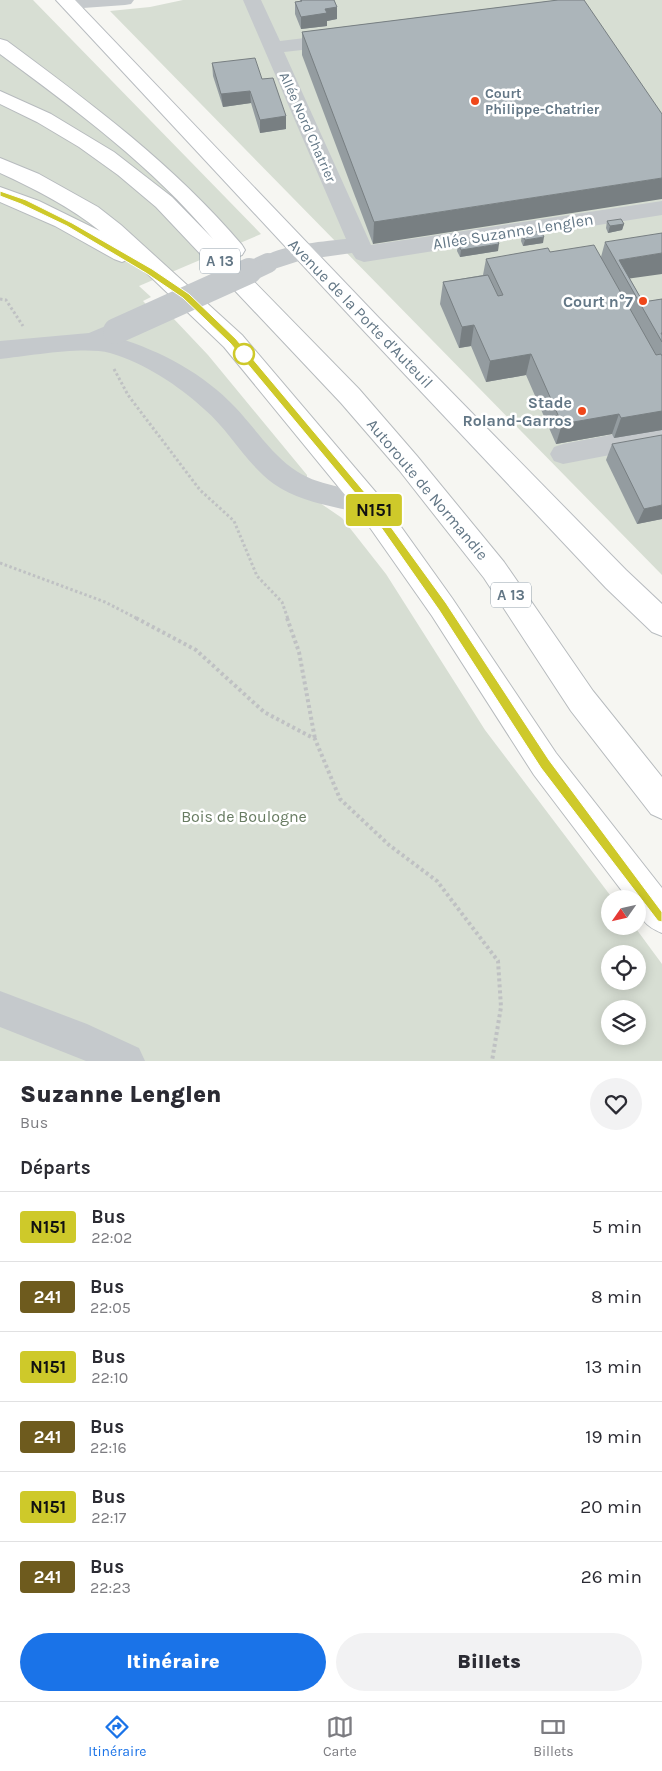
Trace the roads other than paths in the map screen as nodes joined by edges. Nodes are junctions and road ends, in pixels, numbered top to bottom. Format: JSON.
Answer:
{"nodes":[{"id":1,"x":124,"y":0,"type":"edge"},
{"id":2,"x":252,"y":0,"type":"edge"},
{"id":3,"x":67,"y":2,"type":"edge"},
{"id":4,"x":351,"y":38,"type":"edge"},
{"id":5,"x":0,"y":45,"type":"edge"},
{"id":6,"x":272,"y":48,"type":"junction"},
{"id":7,"x":0,"y":97,"type":"edge"},
{"id":8,"x":0,"y":165,"type":"edge"},
{"id":9,"x":0,"y":194,"type":"edge"},
{"id":10,"x":662,"y":208,"type":"edge"},
{"id":11,"x":362,"y":249,"type":"junction"},
{"id":12,"x":303,"y":252,"type":"junction"},
{"id":13,"x":186,"y":296,"type":"junction"},
{"id":14,"x":92,"y":341,"type":"junction"},
{"id":15,"x":0,"y":350,"type":"edge"},
{"id":16,"x":350,"y":396,"type":"junction"},
{"id":17,"x":662,"y":435,"type":"edge"},
{"id":18,"x":563,"y":454,"type":"dead end"},
{"id":19,"x":369,"y":504,"type":"junction"},
{"id":20,"x":616,"y":579,"type":"junction"},
{"id":21,"x":662,"y":623,"type":"edge"},
{"id":22,"x":662,"y":641,"type":"edge"},
{"id":23,"x":662,"y":804,"type":"edge"},
{"id":24,"x":662,"y":916,"type":"edge"},
{"id":25,"x":0,"y":1009,"type":"edge"},
{"id":26,"x":126,"y":1061,"type":"edge"}],
"edges":[{"from":1,"to":3,"type":"street"},
{"from":2,"to":6,"type":"street","name":"Allée Nord Chatrier"},
{"from":3,"to":12,"type":"main road","name":"Avenue de la Porte d'Auteuil"},
{"from":4,"to":6,"type":"street"},
{"from":5,"to":16,"type":"main road"},
{"from":6,"to":11,"type":"street","name":"Allée Nord Chatrier"},
{"from":7,"to":16,"type":"main road","number":"A 13"},
{"from":8,"to":13,"type":"main road"},
{"from":9,"to":13,"type":"main road"},
{"from":10,"to":11,"type":"street","name":"Allée Suzanne Lenglen"},
{"from":11,"to":12,"type":"street","name":"Allée Suzanne Lenglen"},
{"from":12,"to":14,"type":"street","name":"Allée Suzanne Lenglen","bridge":true},
{"from":12,"to":20,"type":"main road","name":"Avenue de la Porte d'Auteuil"},
{"from":13,"to":19,"type":"main road"},
{"from":14,"to":15,"type":"street"},
{"from":14,"to":19,"type":"street"},
{"from":16,"to":23,"type":"main road","name":"Autoroute de Normandie","number":"A 13"},
{"from":17,"to":18,"type":"street"},
{"from":19,"to":24,"type":"main road"},
{"from":20,"to":21,"type":"main road","name":"Avenue de la Porte d'Auteuil"},
{"from":20,"to":22,"type":"main road"},
{"from":25,"to":26,"type":"street"}]}
